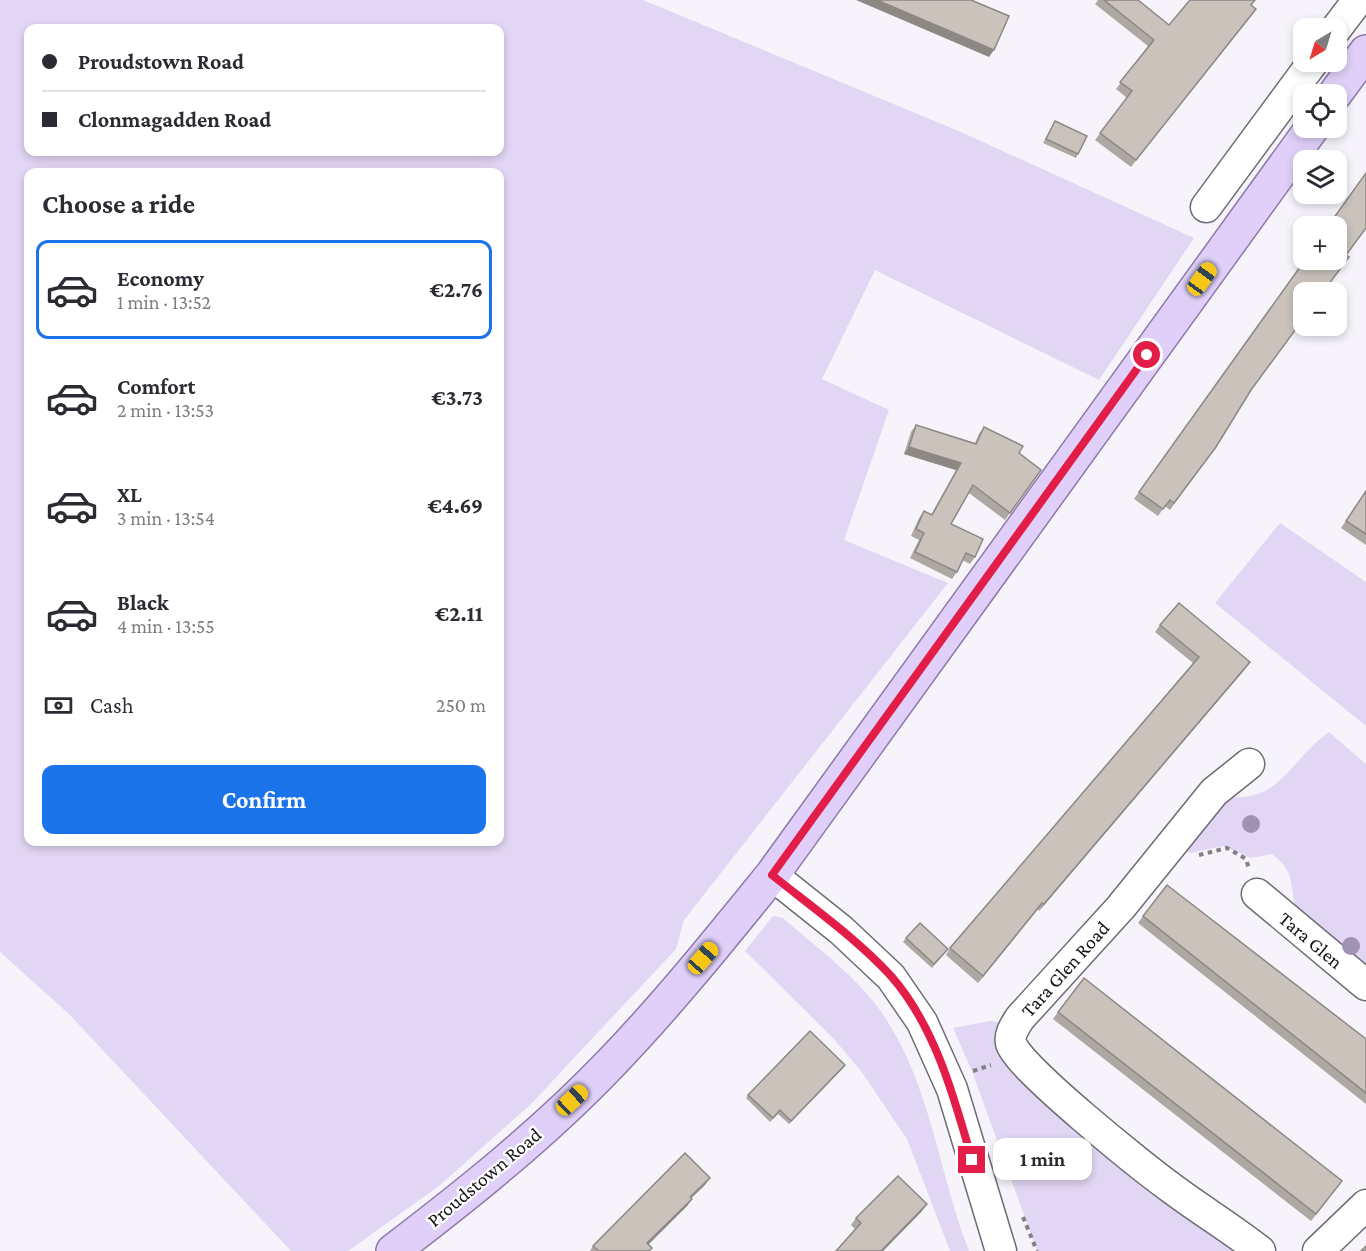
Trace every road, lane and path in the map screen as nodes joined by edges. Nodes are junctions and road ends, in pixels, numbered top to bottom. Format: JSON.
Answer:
{"nodes":[{"id":1,"x":1358,"y":0,"type":"edge"},
{"id":2,"x":1344,"y":18,"type":"edge"},
{"id":3,"x":1366,"y":52,"type":"edge"},
{"id":4,"x":1342,"y":84,"type":"edge"},
{"id":5,"x":1293,"y":100,"type":"edge"},
{"id":6,"x":1305,"y":138,"type":"edge"},
{"id":7,"x":1206,"y":207,"type":"dead end"},
{"id":8,"x":1249,"y":764,"type":"dead end"},
{"id":9,"x":1173,"y":843,"type":"junction"},
{"id":10,"x":772,"y":875,"type":"junction"},
{"id":11,"x":1257,"y":894,"type":"joint"},
{"id":12,"x":1366,"y":985,"type":"edge"},
{"id":13,"x":1000,"y":1062,"type":"dead end"},
{"id":14,"x":972,"y":1071,"type":"dead end"},
{"id":15,"x":1366,"y":1204,"type":"edge"},
{"id":16,"x":393,"y":1251,"type":"edge"},
{"id":17,"x":1001,"y":1251,"type":"edge"},
{"id":18,"x":1260,"y":1251,"type":"edge"},
{"id":19,"x":1318,"y":1251,"type":"edge"}],
"edges":[{"from":1,"to":2,"type":"street"},
{"from":3,"to":4,"type":"main road"},
{"from":5,"to":7,"type":"street"},
{"from":6,"to":10,"type":"main road","name":"Proudstown Road"},
{"from":8,"to":9,"type":"street","name":"Tara Glen Road"},
{"from":9,"to":11,"type":"path"},
{"from":9,"to":18,"type":"street","name":"Tara Glen Road"},
{"from":10,"to":16,"type":"main road","name":"Proudstown Road"},
{"from":10,"to":17,"type":"street"},
{"from":11,"to":12,"type":"street","name":"Tara Glen"},
{"from":13,"to":14,"type":"path"},
{"from":15,"to":19,"type":"street"}]}
